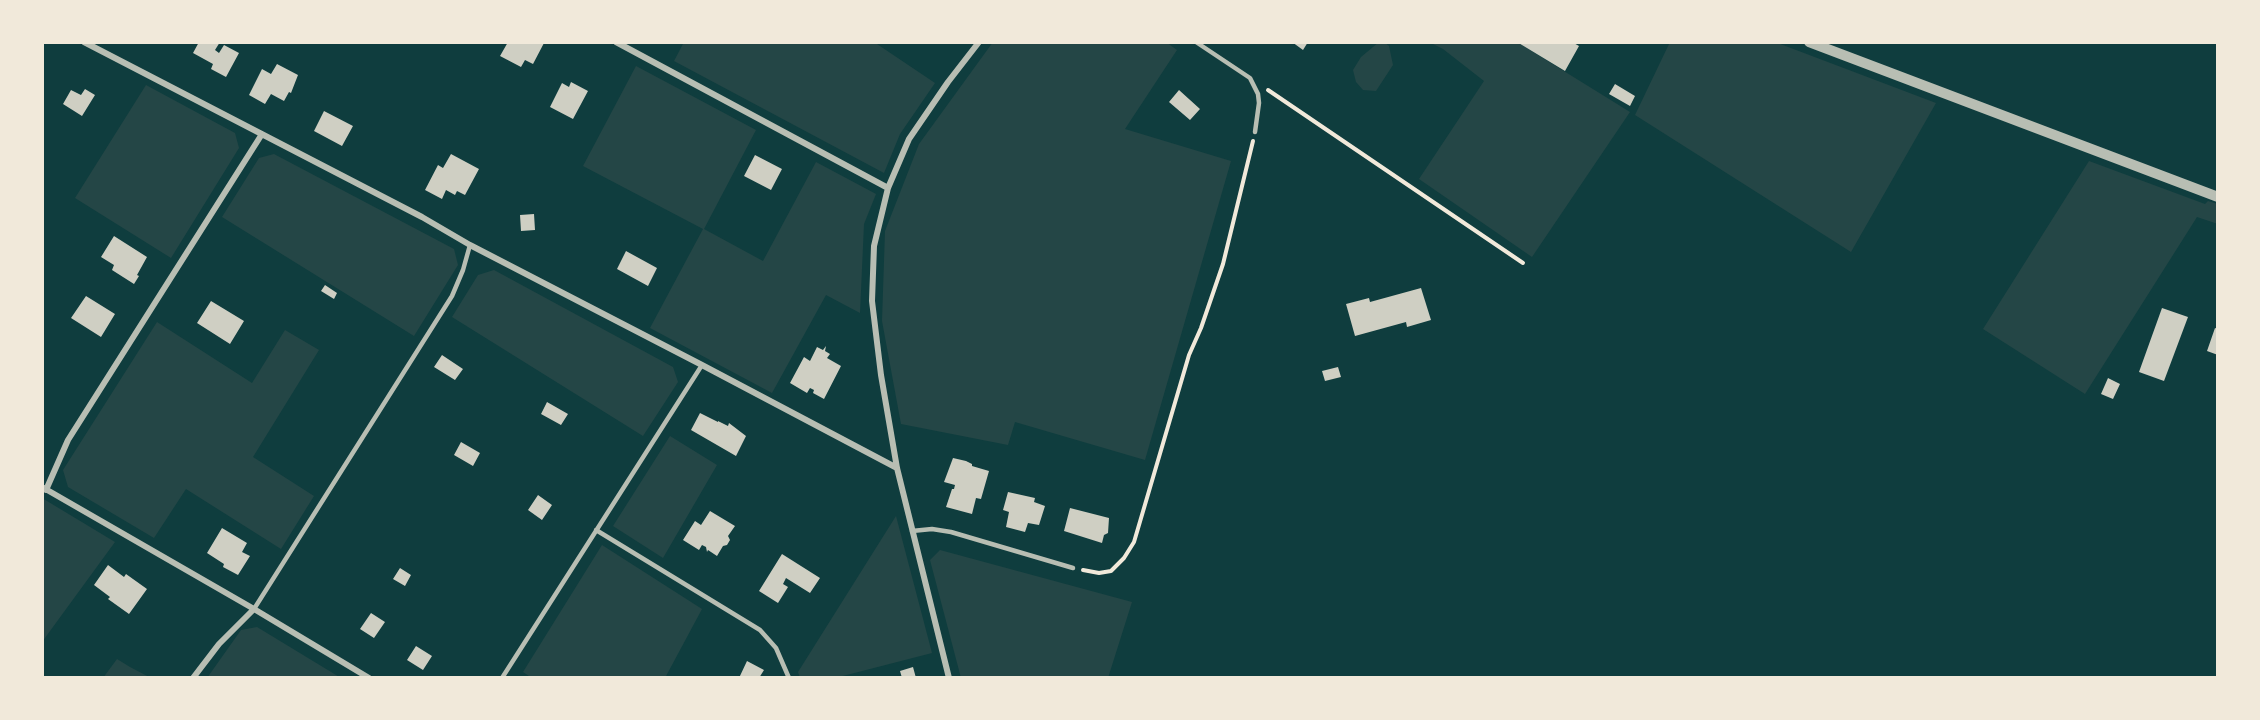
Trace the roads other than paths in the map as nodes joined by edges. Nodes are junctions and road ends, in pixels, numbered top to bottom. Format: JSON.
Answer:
{"nodes":[{"id":1,"x":84,"y":42,"type":"edge"},
{"id":2,"x":616,"y":42,"type":"edge"},
{"id":3,"x":979,"y":42,"type":"edge"},
{"id":4,"x":1196,"y":42,"type":"edge"},
{"id":5,"x":1809,"y":42,"type":"edge"},
{"id":6,"x":1256,"y":132,"type":"road end"},
{"id":7,"x":262,"y":134,"type":"junction"},
{"id":8,"x":888,"y":188,"type":"junction"},
{"id":9,"x":2218,"y":196,"type":"edge"},
{"id":10,"x":470,"y":245,"type":"junction"},
{"id":11,"x":702,"y":365,"type":"junction"},
{"id":12,"x":897,"y":468,"type":"junction"},
{"id":13,"x":44,"y":488,"type":"edge"},
{"id":14,"x":596,"y":530,"type":"junction"},
{"id":15,"x":912,"y":531,"type":"junction"},
{"id":16,"x":1073,"y":568,"type":"road end"},
{"id":17,"x":254,"y":609,"type":"junction"},
{"id":18,"x":193,"y":678,"type":"edge"},
{"id":19,"x":369,"y":678,"type":"edge"},
{"id":20,"x":502,"y":678,"type":"edge"},
{"id":21,"x":789,"y":678,"type":"edge"},
{"id":22,"x":950,"y":678,"type":"edge"}],
"edges":[{"from":1,"to":7,"type":"street"},
{"from":2,"to":8,"type":"street"},
{"from":3,"to":8,"type":"street"},
{"from":4,"to":6,"type":"lane"},
{"from":5,"to":9,"type":"street"},
{"from":7,"to":10,"type":"street"},
{"from":7,"to":13,"type":"street"},
{"from":8,"to":12,"type":"street"},
{"from":10,"to":11,"type":"street"},
{"from":10,"to":17,"type":"lane"},
{"from":11,"to":12,"type":"street"},
{"from":11,"to":14,"type":"lane"},
{"from":12,"to":15,"type":"street"},
{"from":13,"to":17,"type":"street"},
{"from":14,"to":20,"type":"lane"},
{"from":14,"to":21,"type":"lane"},
{"from":15,"to":16,"type":"lane"},
{"from":15,"to":22,"type":"street"},
{"from":17,"to":18,"type":"street"},
{"from":17,"to":19,"type":"street"}]}
